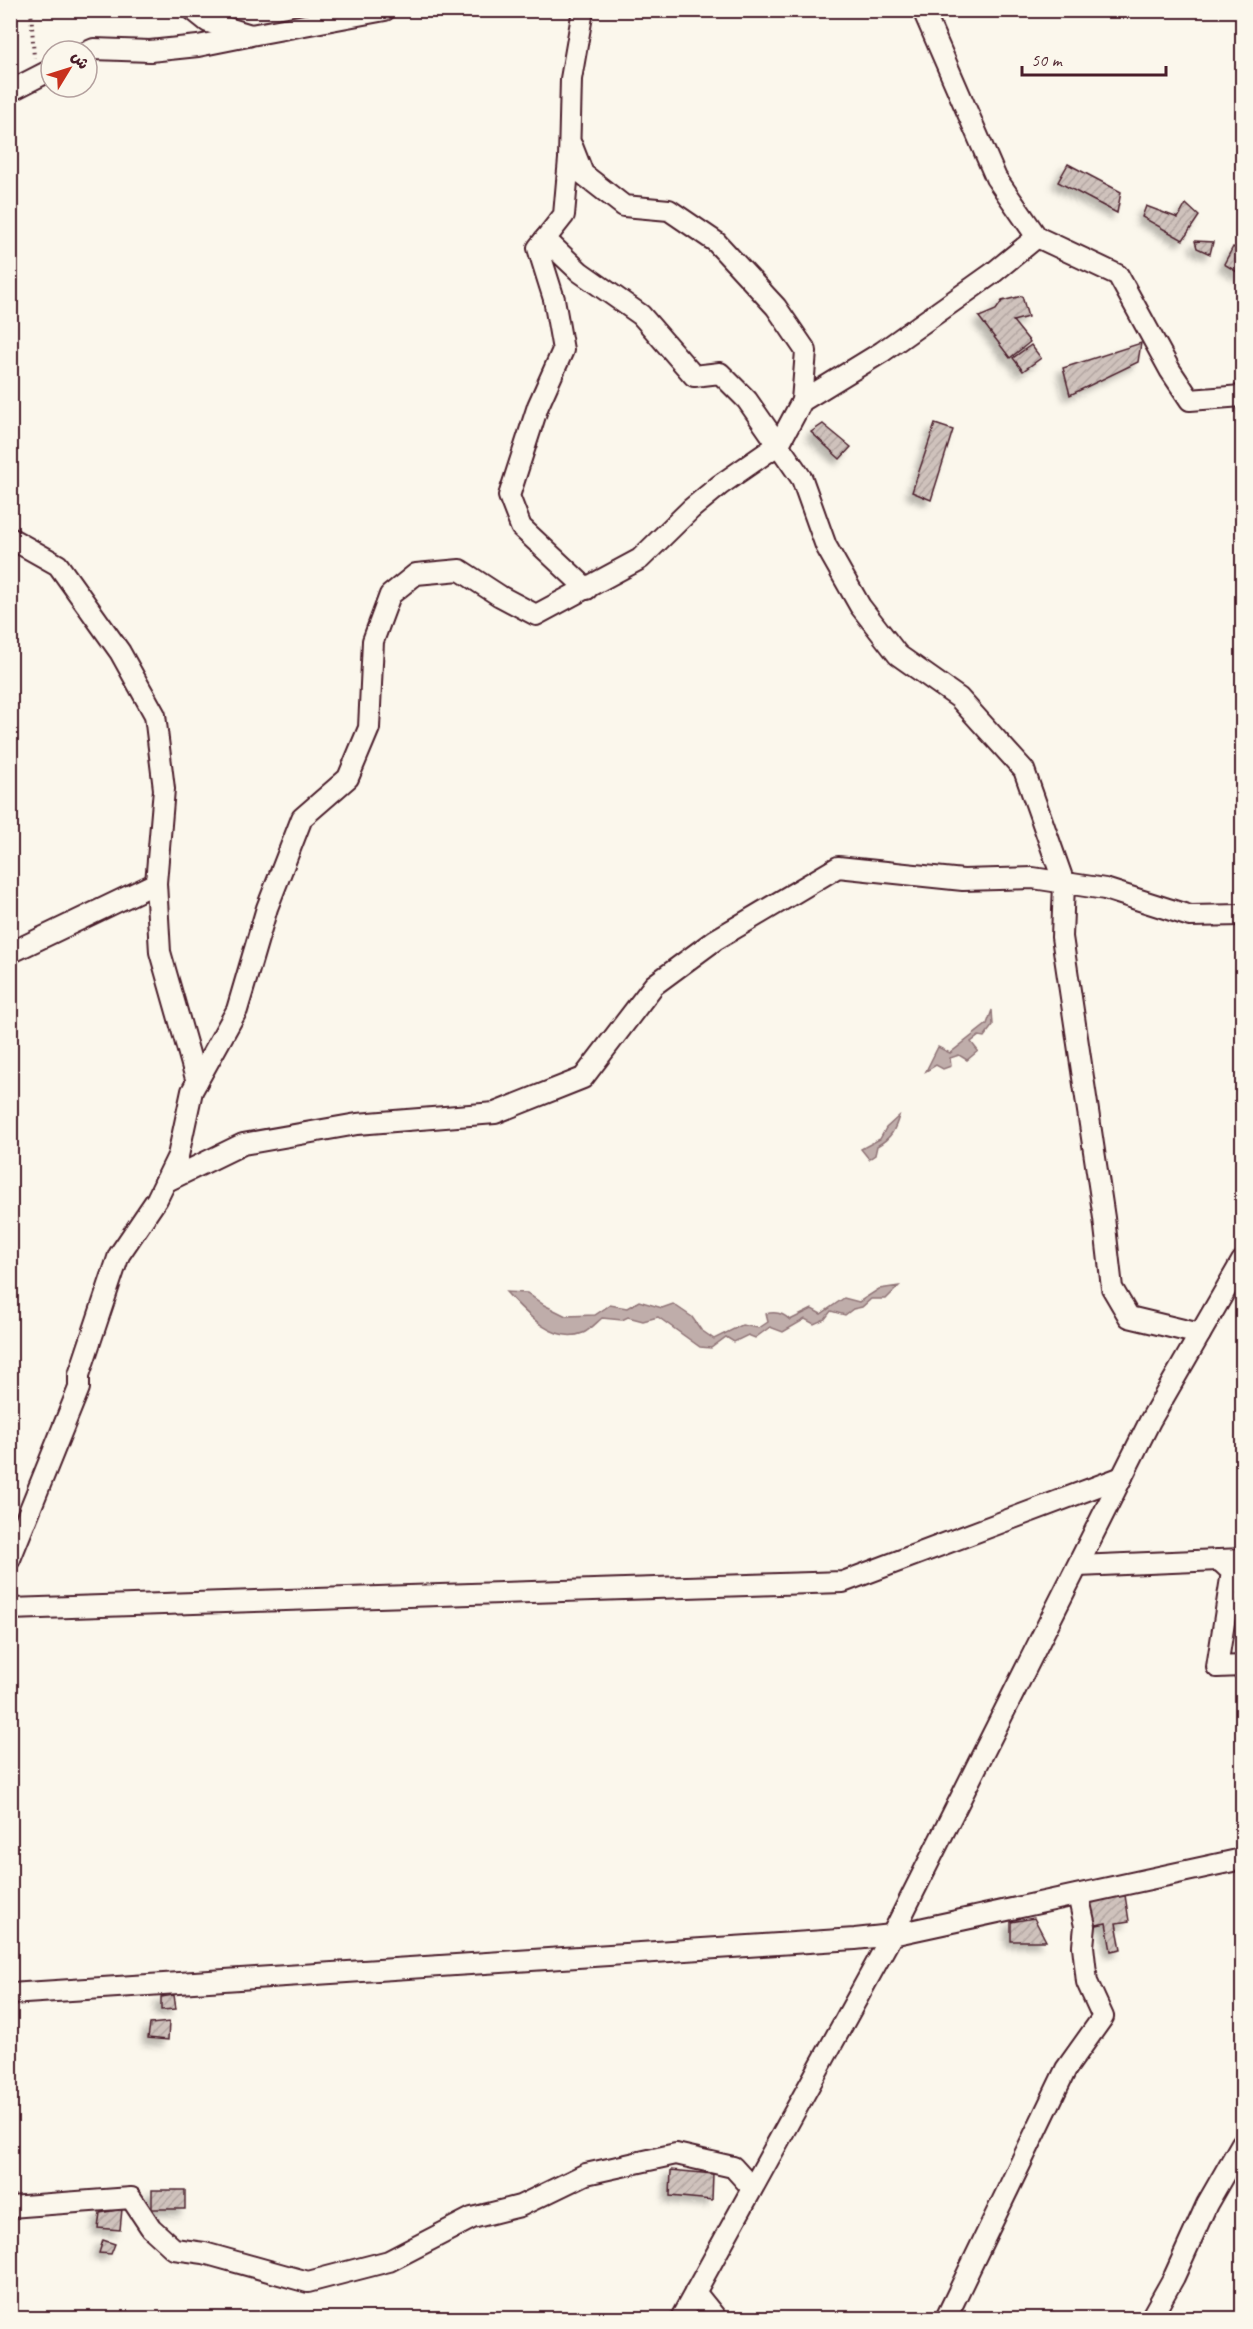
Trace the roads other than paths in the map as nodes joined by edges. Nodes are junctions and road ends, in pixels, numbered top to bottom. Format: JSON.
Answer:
{"nodes":[{"id":1,"x":193,"y":10,"type":"edge"},
{"id":2,"x":384,"y":10,"type":"edge"},
{"id":3,"x":583,"y":10,"type":"edge"},
{"id":4,"x":923,"y":10,"type":"edge"},
{"id":5,"x":251,"y":35,"type":"junction"},
{"id":6,"x":99,"y":49,"type":"edge"},
{"id":7,"x":39,"y":76,"type":"edge"},
{"id":8,"x":10,"y":91,"type":"edge"},
{"id":9,"x":569,"y":141,"type":"junction"},
{"id":10,"x":1037,"y":237,"type":"junction"},
{"id":11,"x":545,"y":239,"type":"junction"},
{"id":12,"x":1242,"y":396,"type":"edge"},
{"id":13,"x":802,"y":401,"type":"junction"},
{"id":14,"x":779,"y":444,"type":"junction"},
{"id":15,"x":10,"y":538,"type":"edge"},
{"id":16,"x":587,"y":589,"type":"junction"},
{"id":17,"x":1064,"y":882,"type":"junction"},
{"id":18,"x":156,"y":883,"type":"junction"},
{"id":19,"x":1242,"y":915,"type":"edge"},
{"id":20,"x":10,"y":953,"type":"edge"},
{"id":21,"x":197,"y":1082,"type":"junction"},
{"id":22,"x":165,"y":1182,"type":"junction"},
{"id":23,"x":1242,"y":1261,"type":"edge"},
{"id":24,"x":1236,"y":1283,"type":"edge"},
{"id":25,"x":1200,"y":1334,"type":"junction"},
{"id":26,"x":1122,"y":1477,"type":"junction"},
{"id":27,"x":10,"y":1559,"type":"edge"},
{"id":28,"x":1242,"y":1559,"type":"edge"},
{"id":29,"x":1219,"y":1560,"type":"junction"},
{"id":30,"x":1078,"y":1566,"type":"junction"},
{"id":31,"x":10,"y":1609,"type":"edge"},
{"id":32,"x":1242,"y":1666,"type":"edge"},
{"id":33,"x":1242,"y":1859,"type":"edge"},
{"id":34,"x":1078,"y":1894,"type":"junction"},
{"id":35,"x":892,"y":1935,"type":"junction"},
{"id":36,"x":10,"y":1994,"type":"edge"},
{"id":37,"x":1242,"y":2143,"type":"edge"},
{"id":38,"x":752,"y":2188,"type":"junction"},
{"id":39,"x":10,"y":2207,"type":"edge"},
{"id":40,"x":696,"y":2292,"type":"junction"},
{"id":41,"x":681,"y":2319,"type":"edge"},
{"id":42,"x":716,"y":2319,"type":"edge"},
{"id":43,"x":946,"y":2319,"type":"edge"},
{"id":44,"x":1151,"y":2319,"type":"edge"}],
"edges":[{"from":1,"to":5,"type":"street"},
{"from":2,"to":5,"type":"street"},
{"from":3,"to":9,"type":"street"},
{"from":4,"to":10,"type":"street"},
{"from":5,"to":6,"type":"street"},
{"from":7,"to":8,"type":"street"},
{"from":9,"to":11,"type":"street"},
{"from":9,"to":13,"type":"street"},
{"from":10,"to":12,"type":"street"},
{"from":10,"to":13,"type":"street"},
{"from":11,"to":14,"type":"street"},
{"from":11,"to":16,"type":"street"},
{"from":13,"to":14,"type":"street"},
{"from":14,"to":16,"type":"street"},
{"from":14,"to":17,"type":"street"},
{"from":15,"to":18,"type":"street"},
{"from":16,"to":21,"type":"street"},
{"from":17,"to":19,"type":"street"},
{"from":17,"to":22,"type":"street"},
{"from":17,"to":25,"type":"street"},
{"from":18,"to":20,"type":"street"},
{"from":18,"to":21,"type":"street"},
{"from":21,"to":22,"type":"street"},
{"from":22,"to":27,"type":"street"},
{"from":23,"to":24,"type":"street"},
{"from":24,"to":25,"type":"street"},
{"from":25,"to":26,"type":"street"},
{"from":26,"to":30,"type":"street"},
{"from":26,"to":31,"type":"street"},
{"from":28,"to":29,"type":"street"},
{"from":29,"to":30,"type":"street"},
{"from":29,"to":32,"type":"street"},
{"from":30,"to":35,"type":"street"},
{"from":33,"to":34,"type":"street"},
{"from":34,"to":35,"type":"street"},
{"from":34,"to":43,"type":"street"},
{"from":35,"to":36,"type":"street"},
{"from":35,"to":38,"type":"street"},
{"from":37,"to":44,"type":"street"},
{"from":38,"to":39,"type":"street"},
{"from":38,"to":40,"type":"street"},
{"from":40,"to":41,"type":"street"},
{"from":40,"to":42,"type":"street"}]}
